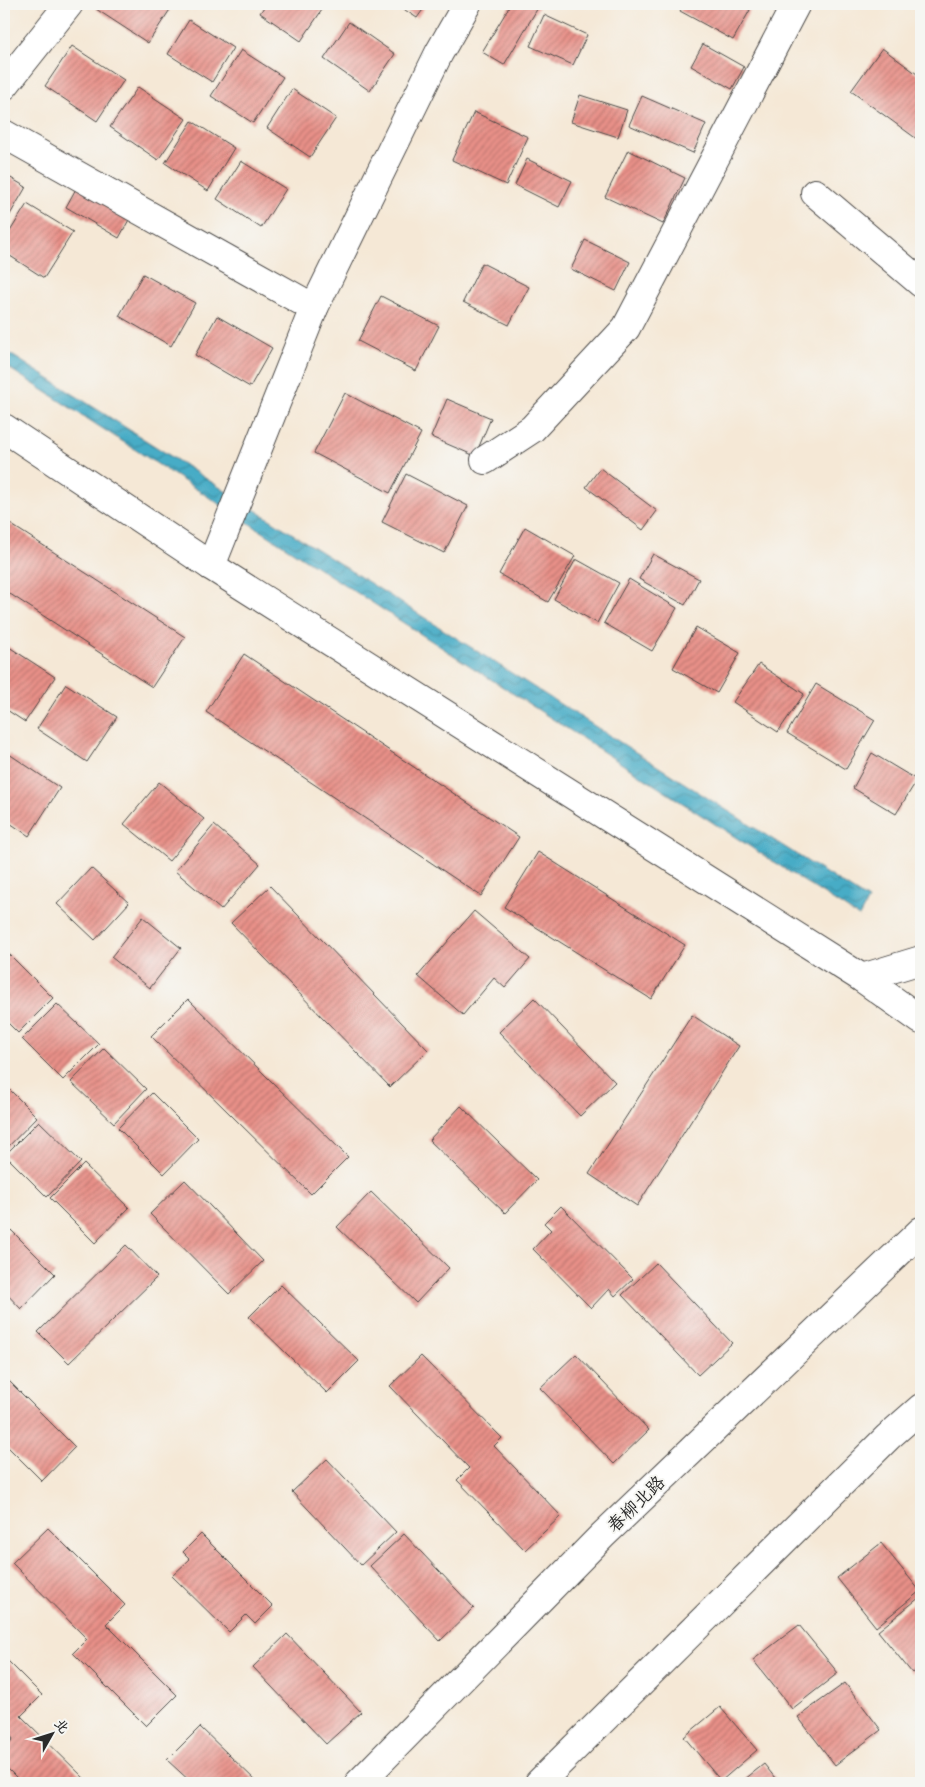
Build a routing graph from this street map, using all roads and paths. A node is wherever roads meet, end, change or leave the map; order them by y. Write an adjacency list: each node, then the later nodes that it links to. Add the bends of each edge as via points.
1 (69, 4): 4 (street)
2 (467, 4): 8 (street, via 439,53)
3 (796, 4): 10 (street, via 626,328 532,429)
4 (4, 86)
5 (4, 134): 8 (street)
6 (815, 193): 7 (street)
7 (921, 282)
8 (314, 308): 11 (street)
9 (4, 428): 11 (street)
10 (485, 460)
11 (215, 557): 13 (street)
12 (921, 960): 13 (street)
13 (862, 978): 14 (street)
14 (921, 1020)
15 (921, 1231): 17 (street, 春柳北路, via 602,1536)
16 (921, 1408): 18 (street)
17 (359, 1783)
18 (540, 1783)

